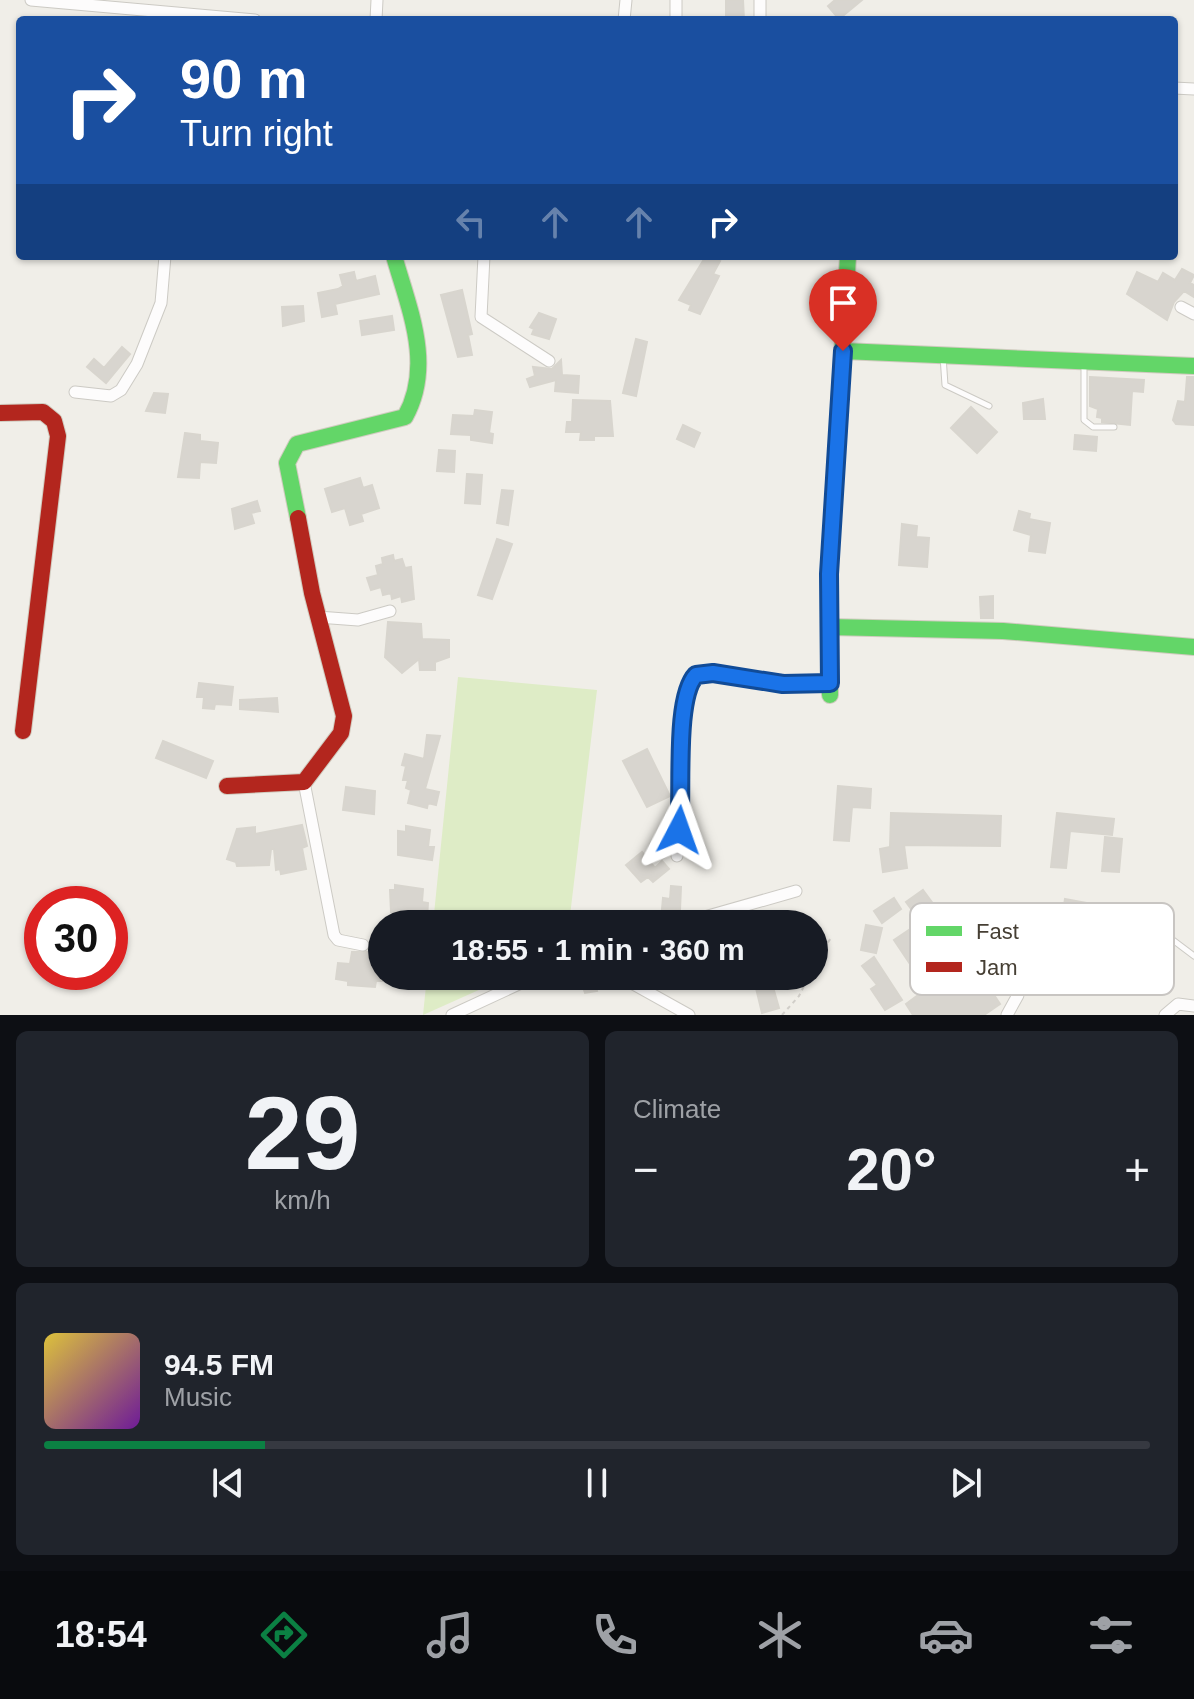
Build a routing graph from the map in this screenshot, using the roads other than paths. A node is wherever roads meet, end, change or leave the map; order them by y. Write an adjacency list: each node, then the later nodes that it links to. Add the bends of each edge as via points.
1 (31, 0): 2 (street)
2 (166, 16)
3 (165, 260): 14 (street, via 161,303 121,390 111,396)
4 (395, 260): 19 (street, via 420,358 411,409 405,417 297,444 287,463)
5 (484, 260): 11 (street, via 481,317)
6 (848, 260): 9 (street)
7 (1181, 307): 8 (street)
8 (1194, 314)
9 (843, 351): 10 (street); 20 (street)
10 (943, 355): 12 (street); 15 (lane, via 945,385)
11 (549, 361)
12 (1084, 361): 13 (street); 17 (lane, via 1084,420 1093,427)
13 (1194, 366)
14 (75, 392)
15 (989, 406)
16 (0, 413): 23 (street, via 43,412 54,421 58,436)
17 (1114, 427)
18 (390, 611): 19 (street, via 358,620)
19 (318, 617): 24 (street, via 344,723)
20 (829, 627): 21 (street, via 1003,631); 22 (street)
21 (1194, 647)
22 (830, 689): 26 (street, via 713,673 696,675 689,682 682,703)
23 (23, 731)
24 (304, 782): 25 (street); 30 (street, via 334,935)
25 (227, 786)
26 (677, 856)
27 (796, 891): 28 (street)
28 (729, 910)
29 (1174, 941): 31 (lane)
30 (363, 945)
31 (1194, 956)
32 (506, 990): 36 (street)
33 (644, 990): 37 (street)
34 (1018, 995): 38 (street)
35 (1193, 1004): 39 (street, via 1178,1004)
36 (452, 1015)
37 (689, 1015)
38 (1007, 1015)
39 (1165, 1015)

